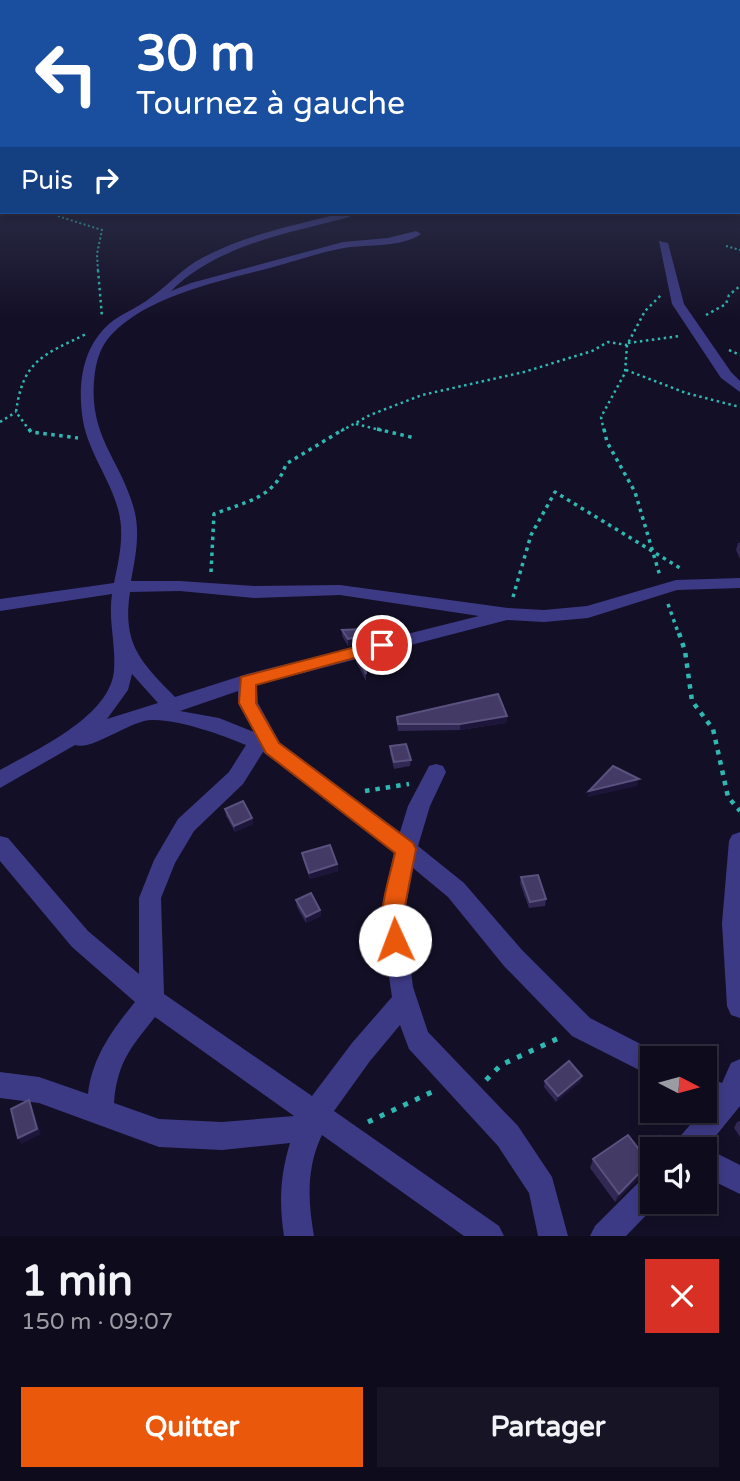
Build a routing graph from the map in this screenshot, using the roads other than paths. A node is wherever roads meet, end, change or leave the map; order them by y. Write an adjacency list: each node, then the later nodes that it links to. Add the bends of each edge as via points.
1 (346, 215): 4 (street, via 270,234 216,256 182,275)
2 (416, 234): 4 (street, via 343,246 195,285)
3 (663, 243): 5 (street, via 678,304 726,375)
4 (151, 303): 7 (street, via 105,333 93,355 86,388 98,453 123,502 129,526)
5 (740, 388)
6 (740, 583): 9 (street, via 666,589 588,612)
7 (124, 587): 8 (street); 9 (street, via 340,590); 10 (street, via 119,609)
8 (0, 605)
9 (508, 614): 11 (street)
10 (122, 644): 12 (street); 14 (street, via 123,681 113,701 91,722)
11 (247, 681): 12 (street); 13 (street, via 248,703)
12 (163, 710): 13 (street, via 219,725); 14 (street)
13 (266, 745): 19 (street); 20 (street, via 186,825 165,860 150,898)
14 (50, 748): 16 (street)
15 (436, 772): 19 (street)
16 (0, 780)
17 (740, 841): 22 (street, via 732,890)
18 (0, 845): 20 (street, via 80,939)
19 (406, 849): 21 (street, via 392,916); 23 (street, via 456,890 513,958 582,1027)
20 (152, 1000): 27 (street, via 121,1038 103,1074); 28 (street)
21 (405, 1001): 28 (street, via 358,1054); 34 (street, via 418,1040 508,1136 542,1187)
22 (740, 1006)
23 (640, 1056)
24 (740, 1072): 26 (street)
25 (0, 1085): 27 (street, via 38,1090)
26 (718, 1093)
27 (99, 1113): 28 (street, via 159,1133 222,1136)
28 (312, 1121): 32 (street, via 296,1164 294,1218); 33 (street, via 343,1133)
29 (717, 1168): 30 (street)
30 (740, 1180)
31 (640, 1201): 35 (street)
32 (299, 1236)
33 (489, 1236)
34 (553, 1236)
35 (605, 1236)

